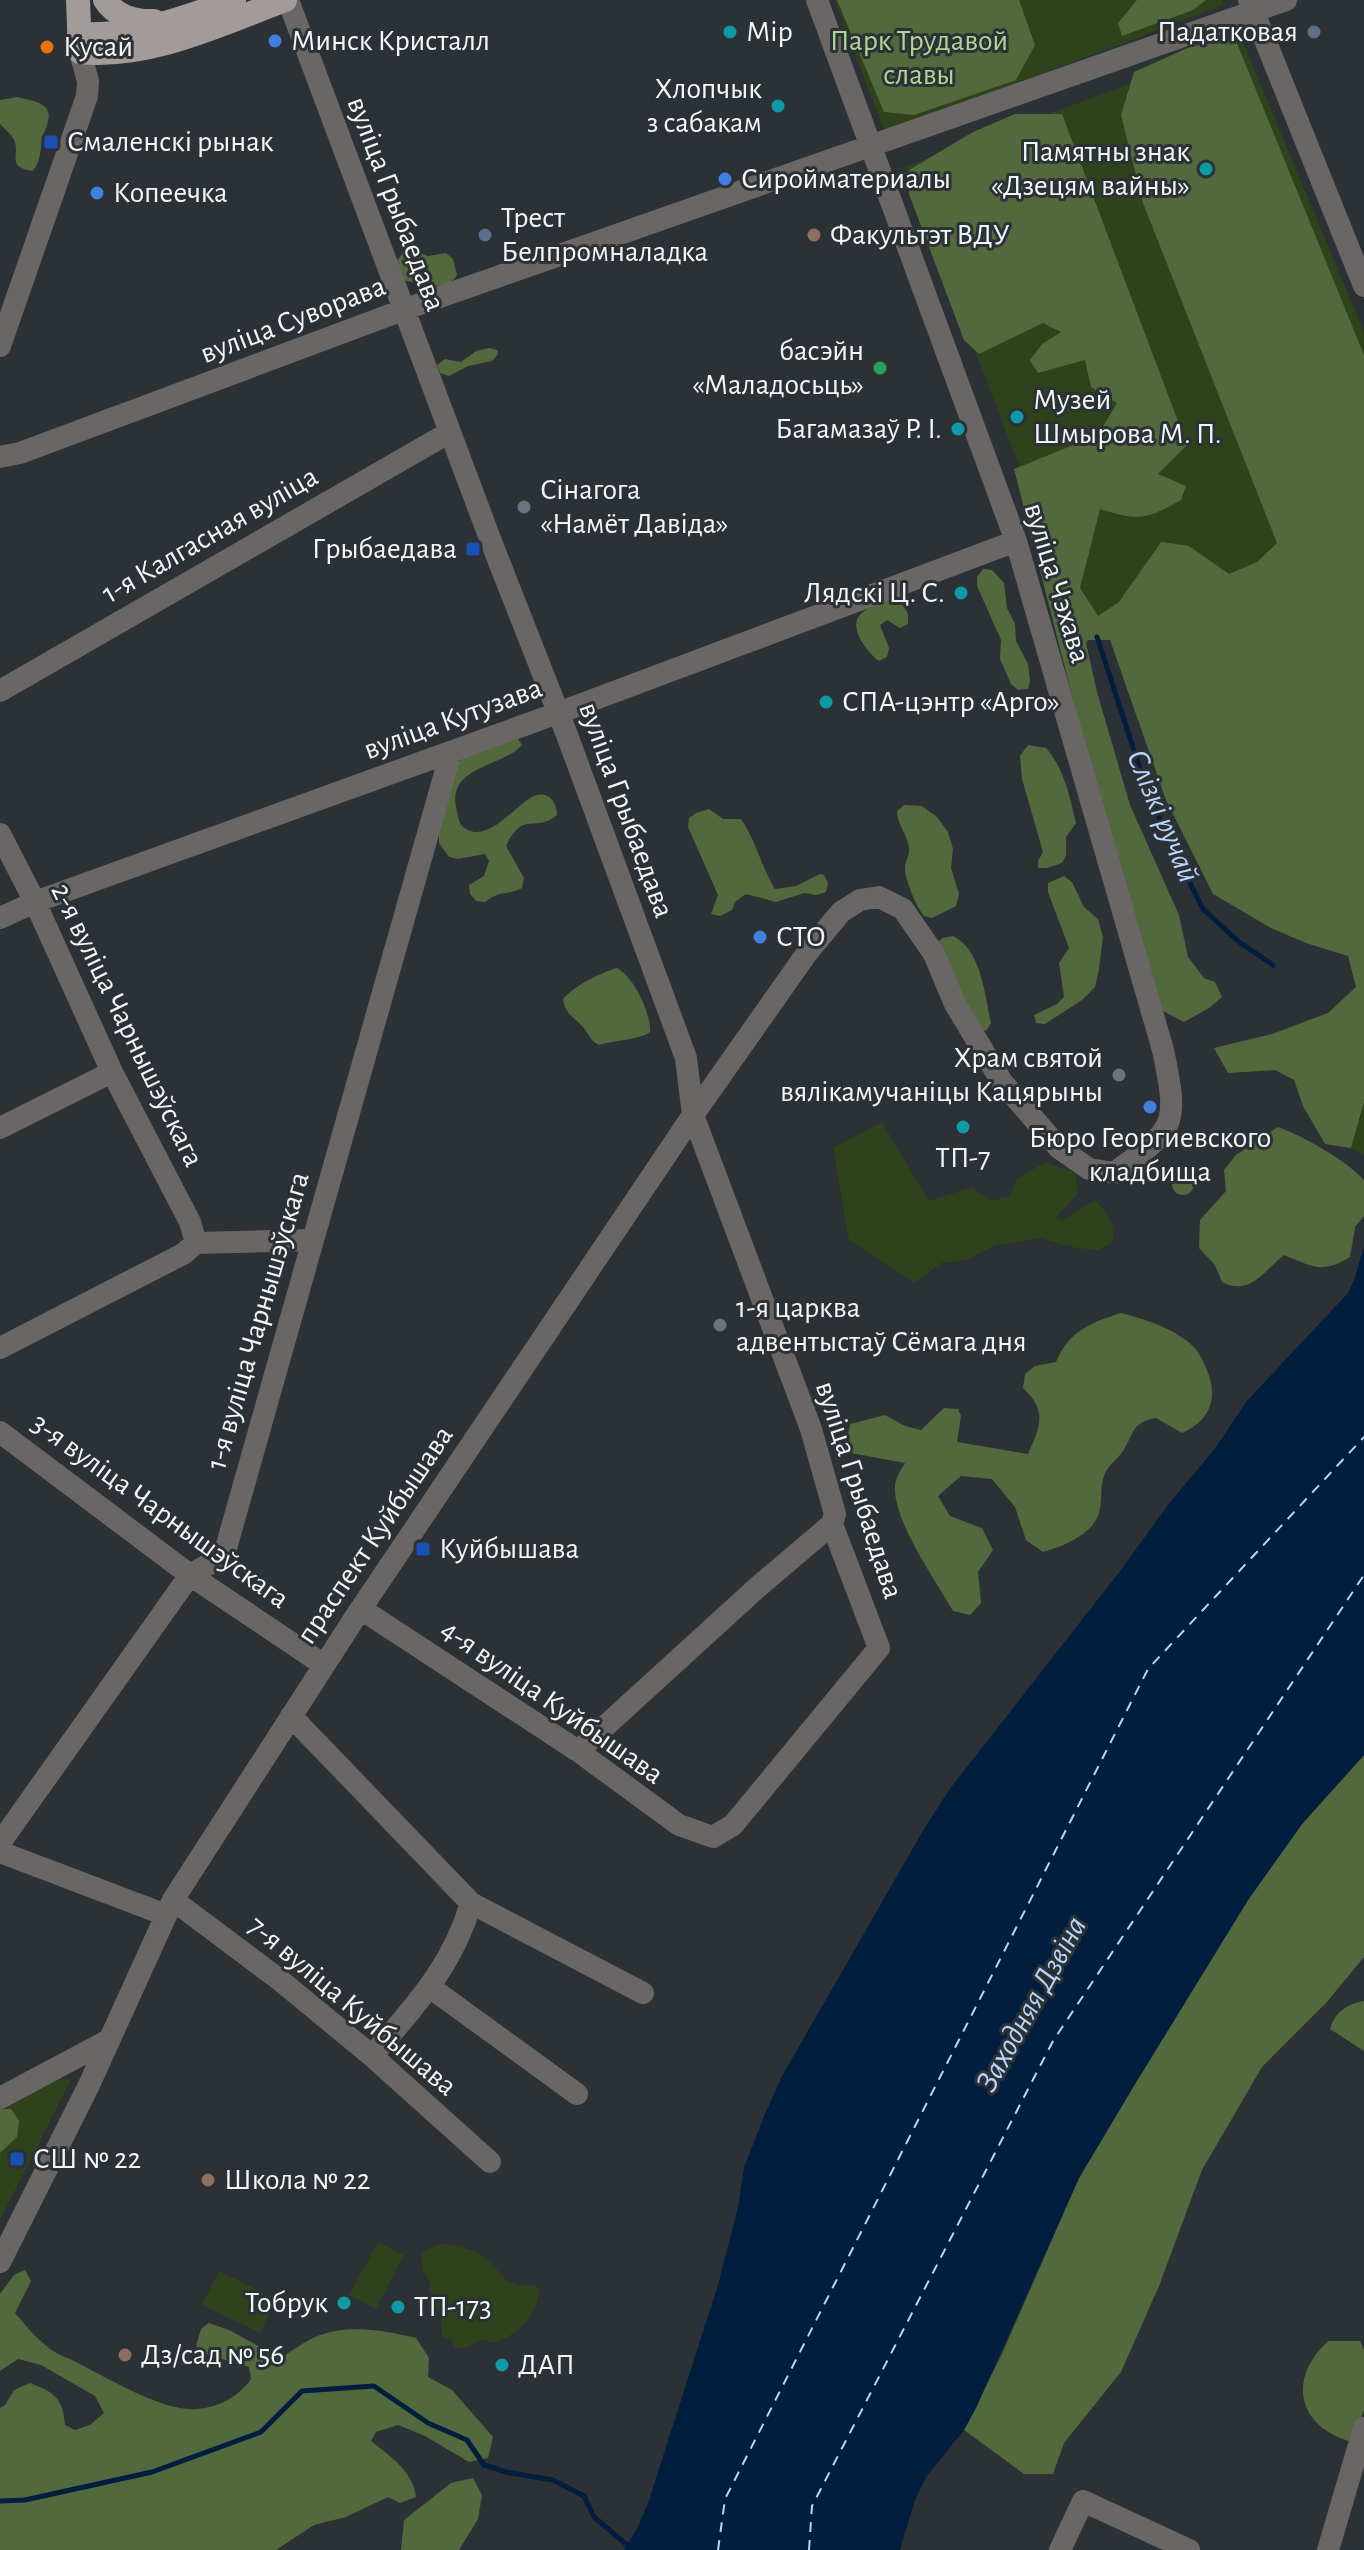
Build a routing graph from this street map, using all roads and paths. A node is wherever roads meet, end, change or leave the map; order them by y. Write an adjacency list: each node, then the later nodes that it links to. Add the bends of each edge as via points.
1 (78, 0): 10 (main road)
2 (96, 0): 10 (main road)
3 (105, 0): 9 (main road, via 128,18)
4 (234, 0): 9 (main road)
5 (287, 0): 10 (main road, via 129,53); 13 (street, вуліца Грыбаедава)
6 (817, 0): 11 (street, вуліца Чэхава)
7 (1286, 0): 8 (street, вуліца Суворава)
8 (1252, 5): 11 (street, вуліца Суворава); 12 (street)
9 (181, 19): 10 (main road)
10 (90, 44): 14 (street, via 87,96)
11 (871, 146): 13 (street, вуліца Суворава); 17 (street, вуліца Чэхава)
12 (1364, 286)
13 (403, 310): 15 (street, вуліца Грыбаедава); 16 (street, вуліца Суворава)
14 (0, 346)
15 (450, 432): 18 (street, 1-я Калгасная вуліца); 19 (street, вуліца Грыбаедава)
16 (0, 457)
17 (1016, 541): 19 (street, вуліца Кутузава); 22 (street, вуліца Чэхава, via 1163,1050 1172,1094 1169,1126 1155,1144 1114,1173 1089,1169 1059,1148 1002,1082 955,1004 934,954 903,909)
18 (0, 691)
19 (558, 713): 20 (street, вуліца Кутузава); 26 (street, вуліца Грыбаедава, via 686,1058)
20 (451, 752): 23 (street, вуліца Кутузава); 28 (street, 1-я вуліца Чарнышэўскага)
21 (0, 834): 23 (street, 2-я вуліца Чарнышэўскага)
22 (879, 897): 26 (street, праспект Куйбышава, via 860,900 841,912)
23 (35, 902): 24 (street, вуліца Кутузава); 25 (street, 2-я вуліца Чарнышэўскага)
24 (0, 918)
25 (112, 1072): 27 (street); 29 (street, 2-я вуліца Чарнышэўскага)
26 (693, 1115): 32 (street, вуліца Грыбаедава, via 811,1429 835,1514); 34 (street, праспект Куйбышава)
27 (0, 1128)
28 (312, 1240): 29 (street); 33 (street, 1-я вуліца Чарнышэўскага, via 226,1548)
29 (196, 1243): 30 (street)
30 (0, 1348)
31 (0, 1432): 33 (street, 3-я вуліца Чарнышэўскага)
32 (832, 1524): 37 (street); 38 (street, вуліца Грыбаедава, via 879,1648 733,1825)
33 (190, 1575): 35 (street, 3-я вуліца Чарнышэўскага); 39 (street, 1-я вуліца Чарнышэўскага)
34 (361, 1609): 35 (street, праспект Куйбышава); 37 (street, 4-я вуліца Куйбышава)
35 (324, 1665): 36 (street, праспект Куйбышава)
36 (291, 1716): 41 (street); 42 (street, праспект Куйбышава)
37 (578, 1751): 38 (street, 4-я вуліца Куйбышава, via 679,1825)
38 (713, 1837)
39 (0, 1843)
40 (0, 1852): 42 (street, 7-я вуліца Куйбышава)
41 (471, 1903): 43 (street, via 464,1928); 44 (street)
42 (169, 1907): 45 (street, праспект Куйбышава); 46 (street, 7-я вуліца Куйбышава, via 281,1981)
43 (431, 1988): 46 (street); 47 (street)
44 (643, 1993)
45 (109, 2040): 48 (street); 50 (street, праспект Куйбышава)
46 (372, 2056): 49 (street, 7-я вуліца Куйбышава)
47 (577, 2094)
48 (0, 2098)
49 (490, 2162)
50 (0, 2262)
51 (1364, 2428): 54 (street)
52 (1060, 2550): 53 (street, via 1083,2501)
53 (1189, 2550)
54 (1328, 2550)

